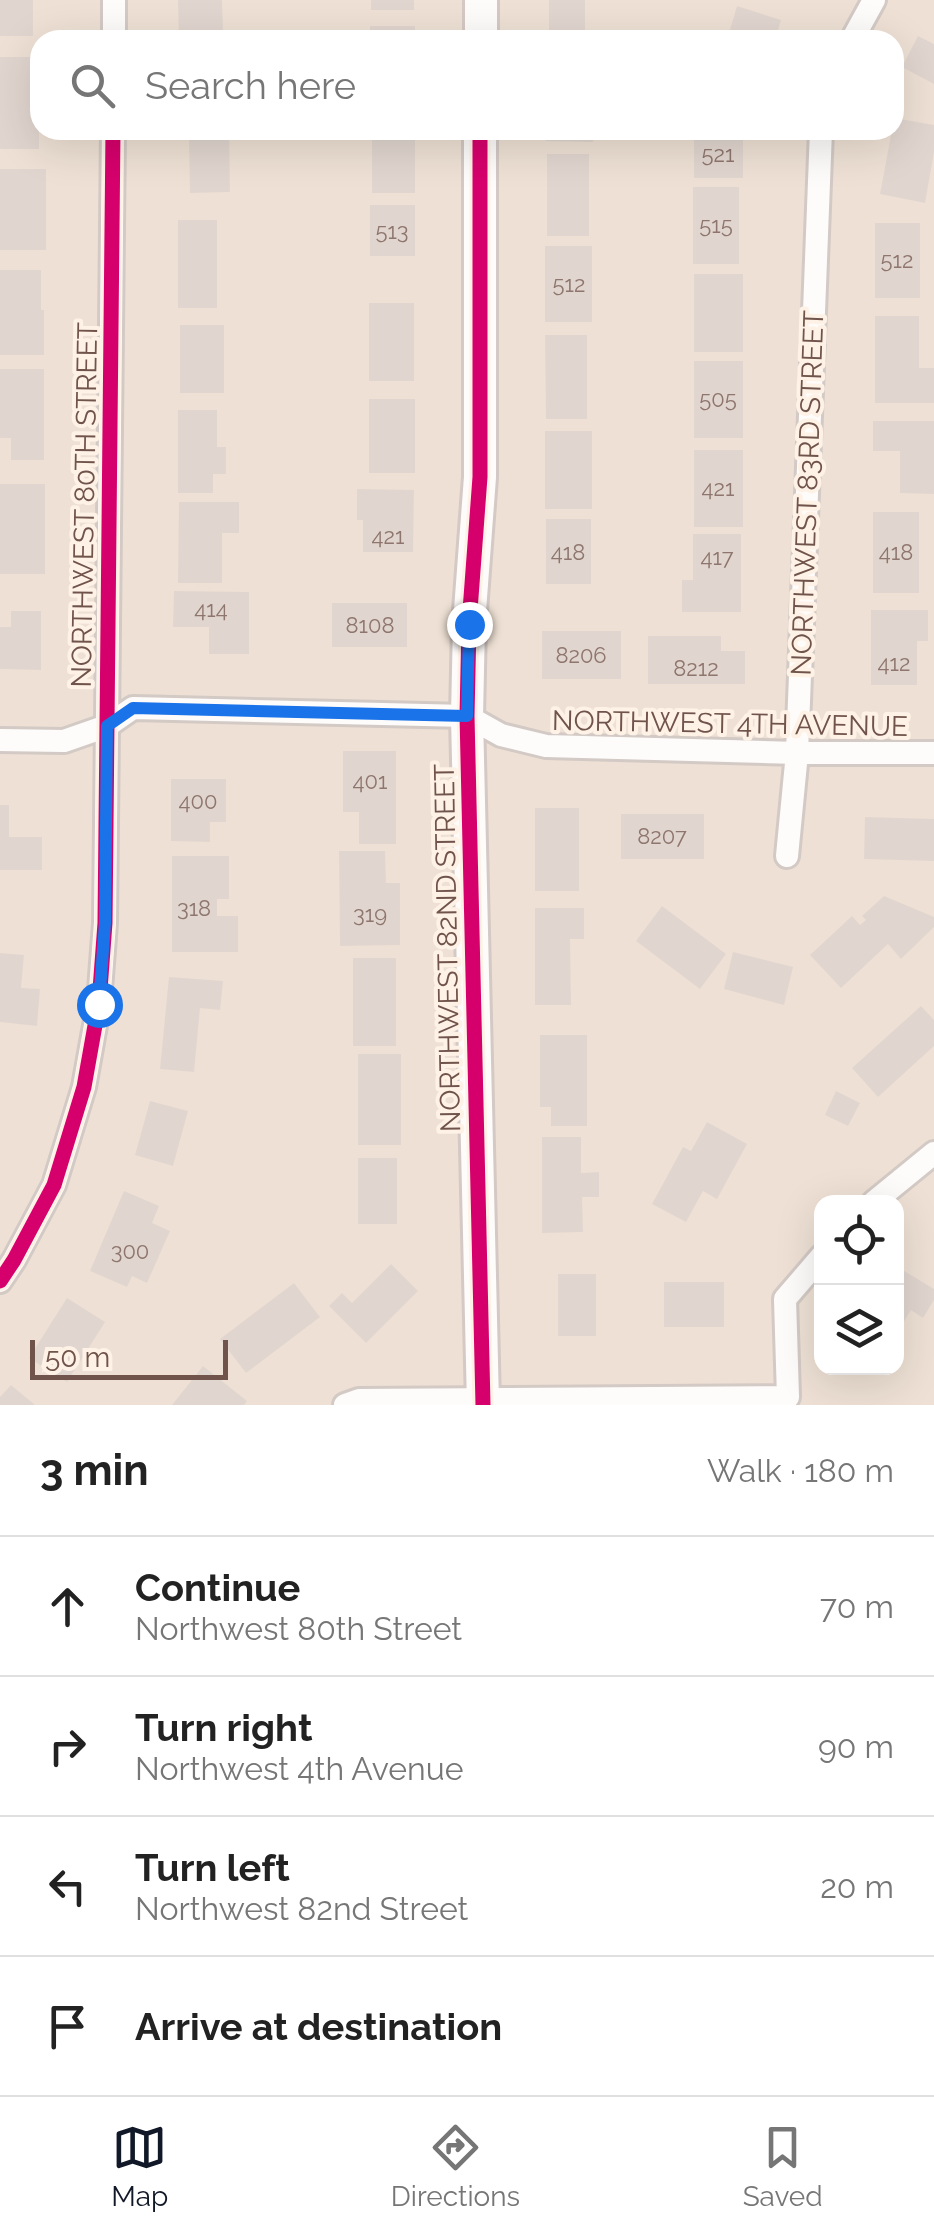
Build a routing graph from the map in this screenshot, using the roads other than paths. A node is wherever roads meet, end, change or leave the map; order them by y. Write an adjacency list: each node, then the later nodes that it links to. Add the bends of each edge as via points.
1 (114, 0): 4 (street)
2 (481, 0): 5 (street)
3 (874, 0): 6 (street)
4 (114, 30)
5 (480, 30)
6 (858, 30)
7 (113, 140): 11 (street, NORTHWEST 80TH STREET)
8 (480, 140): 10 (street, NORTHWEST 82ND STREET, via 480,478)
9 (821, 140): 13 (street, NORTHWEST 83RD STREET)
10 (467, 716): 11 (street, NORTHWEST 4TH AVENUE, via 133,708); 13 (street, NORTHWEST 4TH AVENUE, via 501,735 546,746); 21 (street, NORTHWEST 82ND STREET)
11 (107, 726): 12 (street, NORTHWEST 4TH AVENUE, via 64,741); 19 (street, NORTHWEST 80TH STREET, via 105,923 84,1087 54,1185)
12 (0, 740)
13 (797, 753): 14 (street, NORTHWEST 4TH AVENUE); 15 (street, NORTHWEST 83RD STREET)
14 (934, 753)
15 (787, 856)
16 (934, 1153): 17 (street)
17 (883, 1195)
18 (814, 1265): 20 (street, via 785,1299)
19 (0, 1281)
20 (792, 1401): 21 (street)
21 (483, 1402): 22 (street)
22 (345, 1405)

